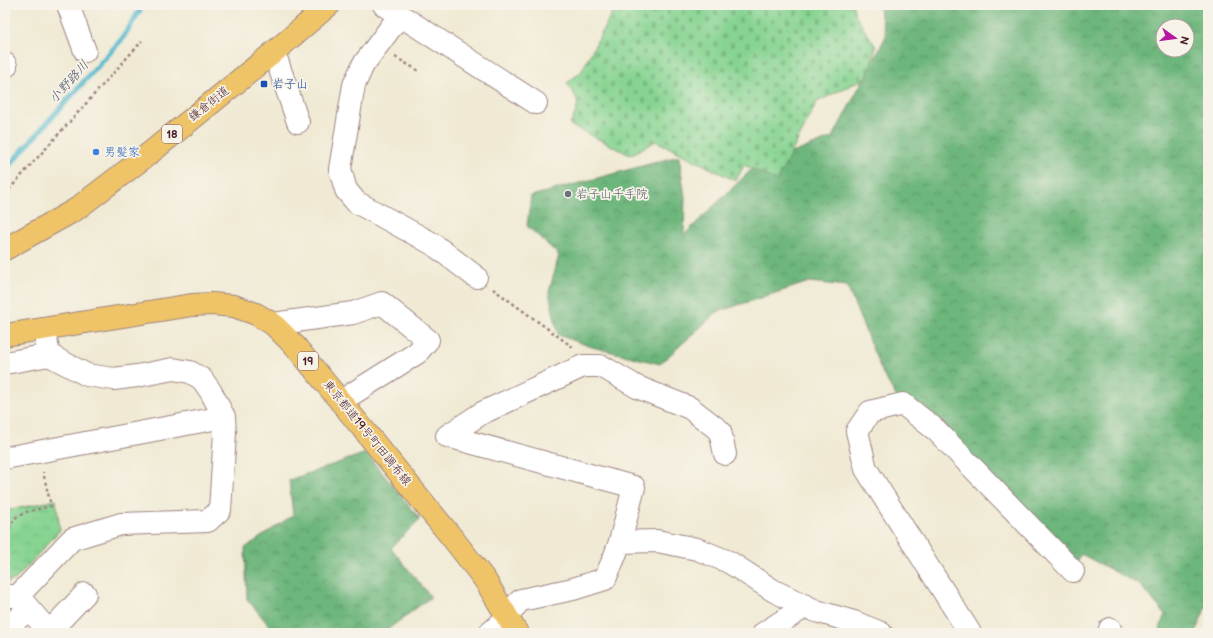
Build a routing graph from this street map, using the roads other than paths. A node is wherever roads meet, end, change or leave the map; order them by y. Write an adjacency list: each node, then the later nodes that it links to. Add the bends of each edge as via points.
1 (68, 5): 4 (street)
2 (329, 5): 5 (main road, 鎌倉街道 / 18)
3 (392, 10): 6 (street); 9 (street, via 377,46 363,65 354,85 340,169 346,190 356,202 433,244)
4 (85, 51)
5 (274, 52): 7 (street); 8 (main road, 鎌倉街道 / 18, via 150,153 74,210)
6 (536, 103)
7 (298, 122)
8 (5, 249)
9 (476, 277)
10 (273, 324): 11 (main road, 東京都道19号町田調布線 / 19, via 234,306 212,304); 15 (main road, 東京都道19号町田調布線 / 19); 15 (street, via 353,313 382,303 428,340 417,353)
11 (44, 329): 12 (main road, 東京都道19号町田調布線 / 19); 13 (street)
12 (5, 335)
13 (49, 355): 14 (street); 16 (street, via 87,375 114,379 173,369 190,372 202,379)
14 (5, 363)
15 (341, 401): 25 (main road, 東京都道19号町田調布線 / 19, via 485,580)
16 (224, 417): 18 (street); 22 (street, via 220,510 208,521 122,524 72,539)
17 (725, 454): 19 (street, via 720,431 690,408 637,387 599,366 583,366 482,413 447,436 634,487)
18 (5, 458)
19 (620, 542): 23 (street, via 657,541 697,549 729,562 774,591); 25 (street, via 605,579 521,600 516,605)
20 (1073, 571): 31 (street, via 936,430 903,404 870,412 857,431 866,470)
21 (85, 594): 27 (street)
22 (17, 600): 26 (street); 27 (street)
23 (806, 606): 24 (street, via 816,611); 29 (street)
24 (829, 624): 30 (street, via 854,622)
25 (512, 625): 28 (street)
26 (5, 628)
27 (50, 632)
28 (490, 633)
29 (764, 633)
30 (881, 633)
31 (970, 633)

